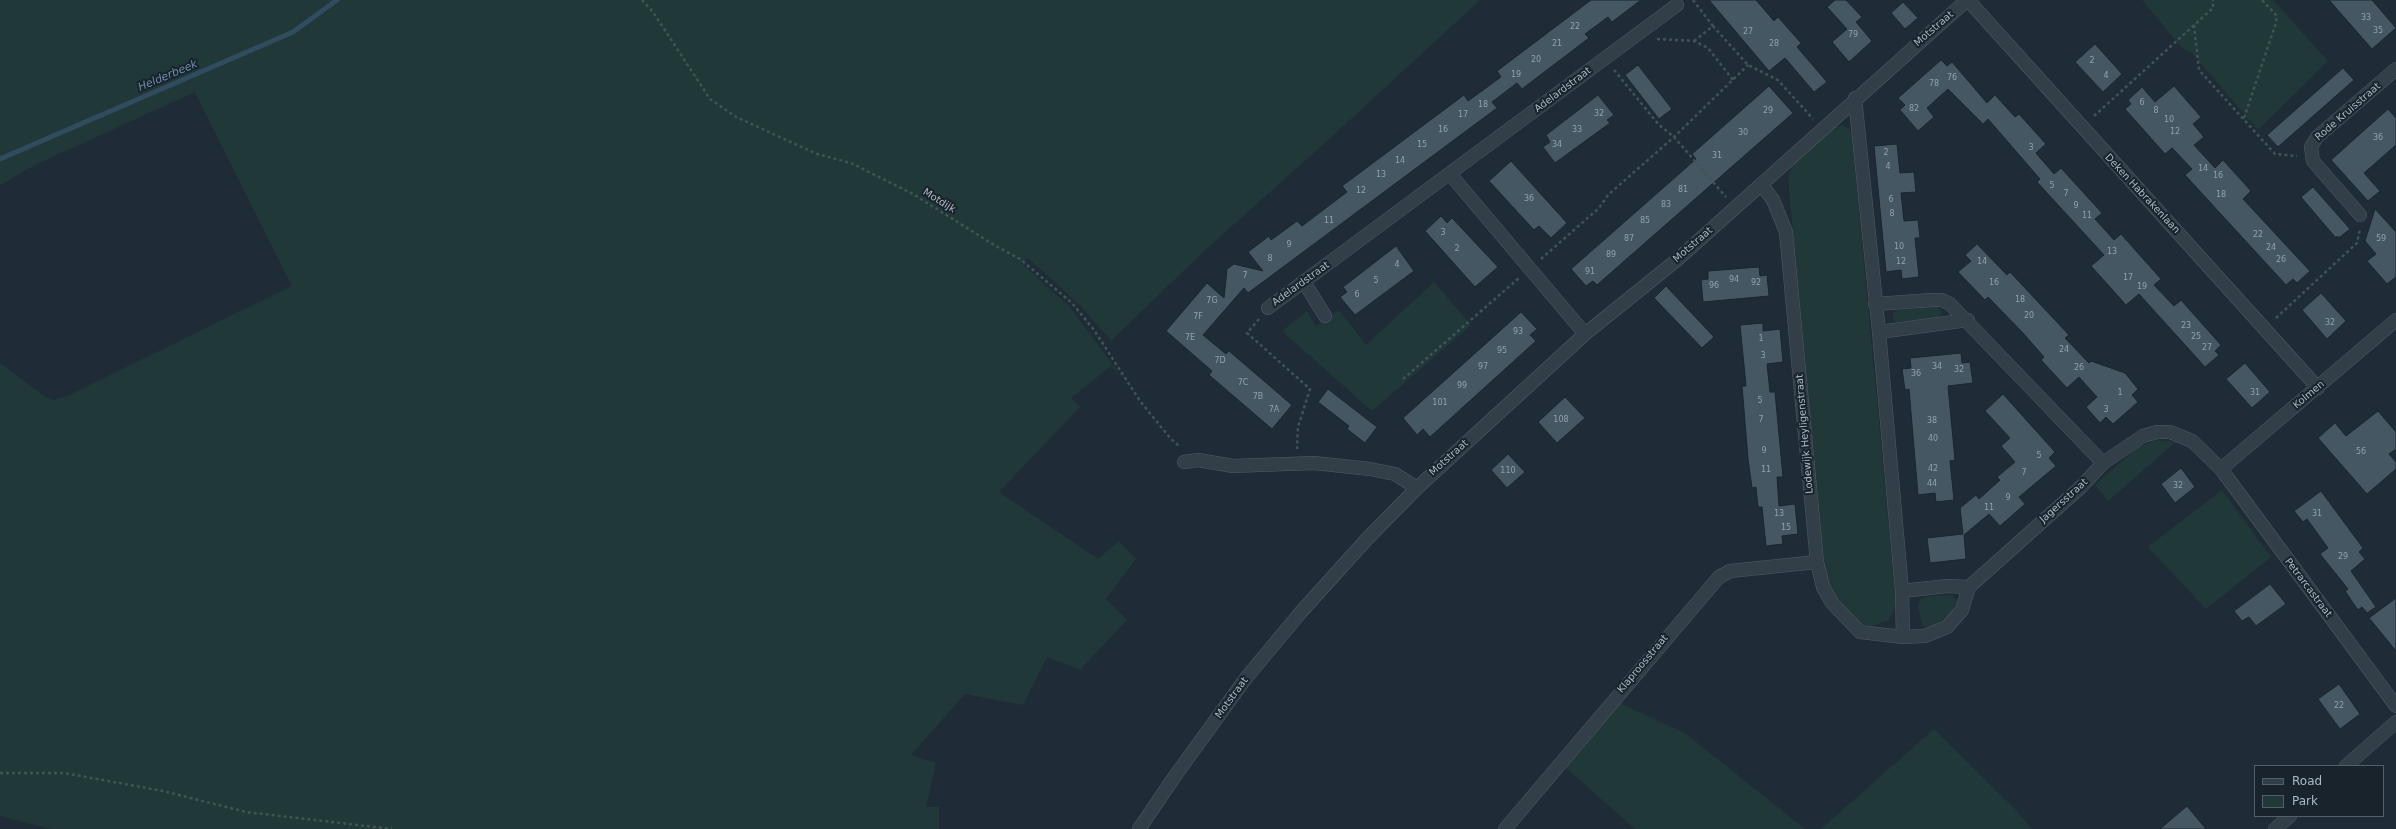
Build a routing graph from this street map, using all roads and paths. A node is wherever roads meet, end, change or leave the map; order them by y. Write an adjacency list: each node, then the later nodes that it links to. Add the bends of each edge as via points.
1 (642, 0): 37 (path, Motdijk, via 653,12 710,99 736,117 817,154 851,163 913,194 1025,263 1072,303 1106,348 1140,401 1170,438)
2 (1693, 0): 7 (path)
3 (1967, 0): 15 (street, Motstraat); 17 (street, Deken Habrakenlaan)
4 (2213, 0): 8 (path, via 2213,8)
5 (2262, 0): 16 (path, via 2277,16)
6 (1677, 5): 9 (street, Adelardstraat)
7 (1713, 26): 10 (path); 12 (path)
8 (2194, 26): 16 (path, via 2199,70); 17 (path)
9 (1630, 40): 10 (path, via 1646,43 1656,39); 11 (street, Adelardstraat)
10 (1694, 41): 14 (path, via 1708,48)
11 (1605, 59): 19 (path, via 1659,125); 21 (street, Adelardstraat)
12 (1748, 65): 14 (path); 18 (path, via 1778,80)
13 (2396, 69): 20 (street, Rode Kruisstraat, via 2317,137 2311,147)
14 (1733, 80): 19 (path)
15 (1855, 98): 18 (street, Motstraat); 27 (street)
16 (2244, 118): 20 (path, via 2275,154 2297,156)
17 (2081, 128): 32 (street, Deken Habrakenlaan)
18 (1821, 129): 22 (street, Motstraat)
19 (1674, 138): 23 (path); 25 (path)
20 (2311, 153): 24 (street, Rode Kruisstraat, via 2313,161)
21 (1450, 174): 25 (street); 26 (street, Adelardstraat)
22 (1761, 184): 23 (street, Motstraat); 43 (street, Lodewijk Heyligenstraat, via 1773,200 1786,232)
23 (1735, 207): 34 (street, Motstraat, via 1678,259)
24 (2360, 215): 32 (path, via 2361,226 2357,243)
25 (1530, 268): 34 (street); 35 (path)
26 (1304, 282): 28 (street, Adelardstraat); 29 (street)
27 (1875, 304): 30 (street, via 1942,300); 33 (street)
28 (1268, 308): 40 (path, via 1247,333 1310,389 1298,427)
29 (1325, 316)
30 (1968, 320): 33 (street); 39 (street)
31 (2396, 320): 36 (street, Kolmen)
32 (2265, 328): 36 (street, Deken Habrakenlaan)
33 (1879, 332): 45 (street)
34 (1585, 334): 42 (street, Motstraat)
35 (1403, 379)
36 (2318, 388): 41 (street, Kolmen)
37 (1198, 460): 38 (street); 40 (street, via 1233,466)
38 (1184, 462)
39 (2104, 463): 41 (street, Jagersstraat, via 2143,436 2170,432 2192,441); 44 (street, Jagersstraat)
40 (1298, 464): 42 (street, via 1370,469 1395,474)
41 (2221, 469): 47 (street, Petrarcastraat)
42 (1417, 488): 53 (street, Motstraat, via 1300,612 1256,666)
43 (1817, 562): 46 (street, Lodewijk Heyligenstraat, via 1821,582 1832,603 1860,632); 54 (street, Klaproosstraat, via 1730,571 1718,577)
44 (1969, 587): 45 (street, via 1948,586); 46 (street, Lodewijk Heyligenstraat, via 1962,610 1947,628 1925,636)
45 (1902, 591): 46 (street)
46 (1904, 637)
47 (2396, 706)
48 (2396, 722): 49 (street)
49 (2347, 765)
50 (0, 773): 52 (path, via 64,774 162,791 246,812)
51 (2289, 817): 55 (street)
52 (392, 829)
53 (1139, 829)
54 (1505, 829)
55 (2276, 829)

